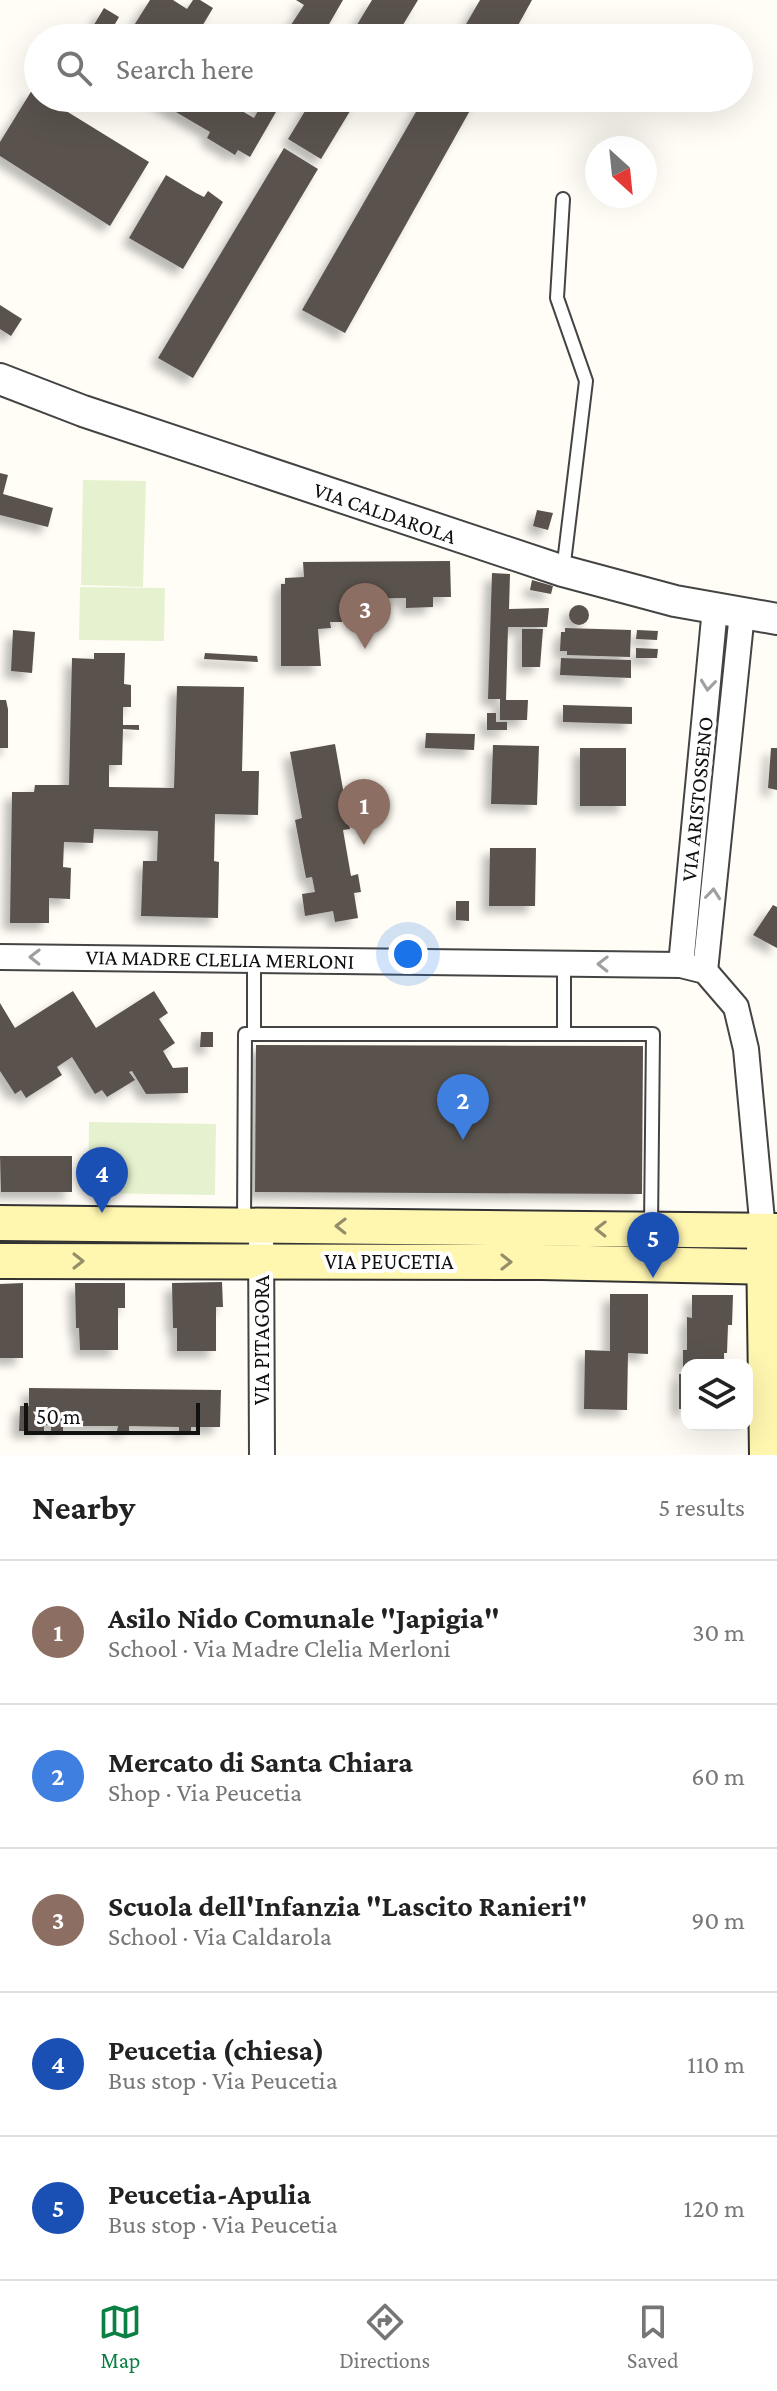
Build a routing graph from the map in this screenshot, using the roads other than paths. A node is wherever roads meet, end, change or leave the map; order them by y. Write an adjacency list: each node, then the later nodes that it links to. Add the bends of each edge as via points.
1 (563, 199): 3 (lane, via 557,298 586,381)
2 (0, 379): 3 (street, VIA CALDAROLA)
3 (563, 571): 4 (street, VIA CALDAROLA)
4 (729, 610): 5 (street, VIA CALDAROLA); 9 (street, VIA ARISTOSSENO, one-way to 9); 10 (street, VIA ARISTOSSENO, one-way to 4)
5 (777, 619)
6 (0, 957): 7 (street, VIA MADRE CLELIA MERLONI, one-way to 6)
7 (254, 960): 8 (street, VIA MADRE CLELIA MERLONI); 11 (lane)
8 (564, 964): 9 (street, VIA MADRE CLELIA MERLONI, one-way to 8); 12 (lane)
9 (681, 965): 10 (street)
10 (705, 971): 16 (street, via 736,1007)
11 (254, 1034): 12 (lane); 14 (lane, via 245,1034)
12 (564, 1034): 15 (lane, via 653,1034)
13 (0, 1223): 14 (main road)
14 (252, 1226): 15 (main road, one-way to 14); 18 (street, VIA PITAGORA)
15 (651, 1229): 16 (main road)
16 (772, 1246): 18 (main road, VIA PEUCETIA, one-way to 16); 20 (main road)
17 (0, 1261): 18 (main road, VIA PEUCETIA, one-way to 18)
18 (261, 1261): 19 (street, VIA PITAGORA)
19 (262, 1455)
20 (767, 1455)

